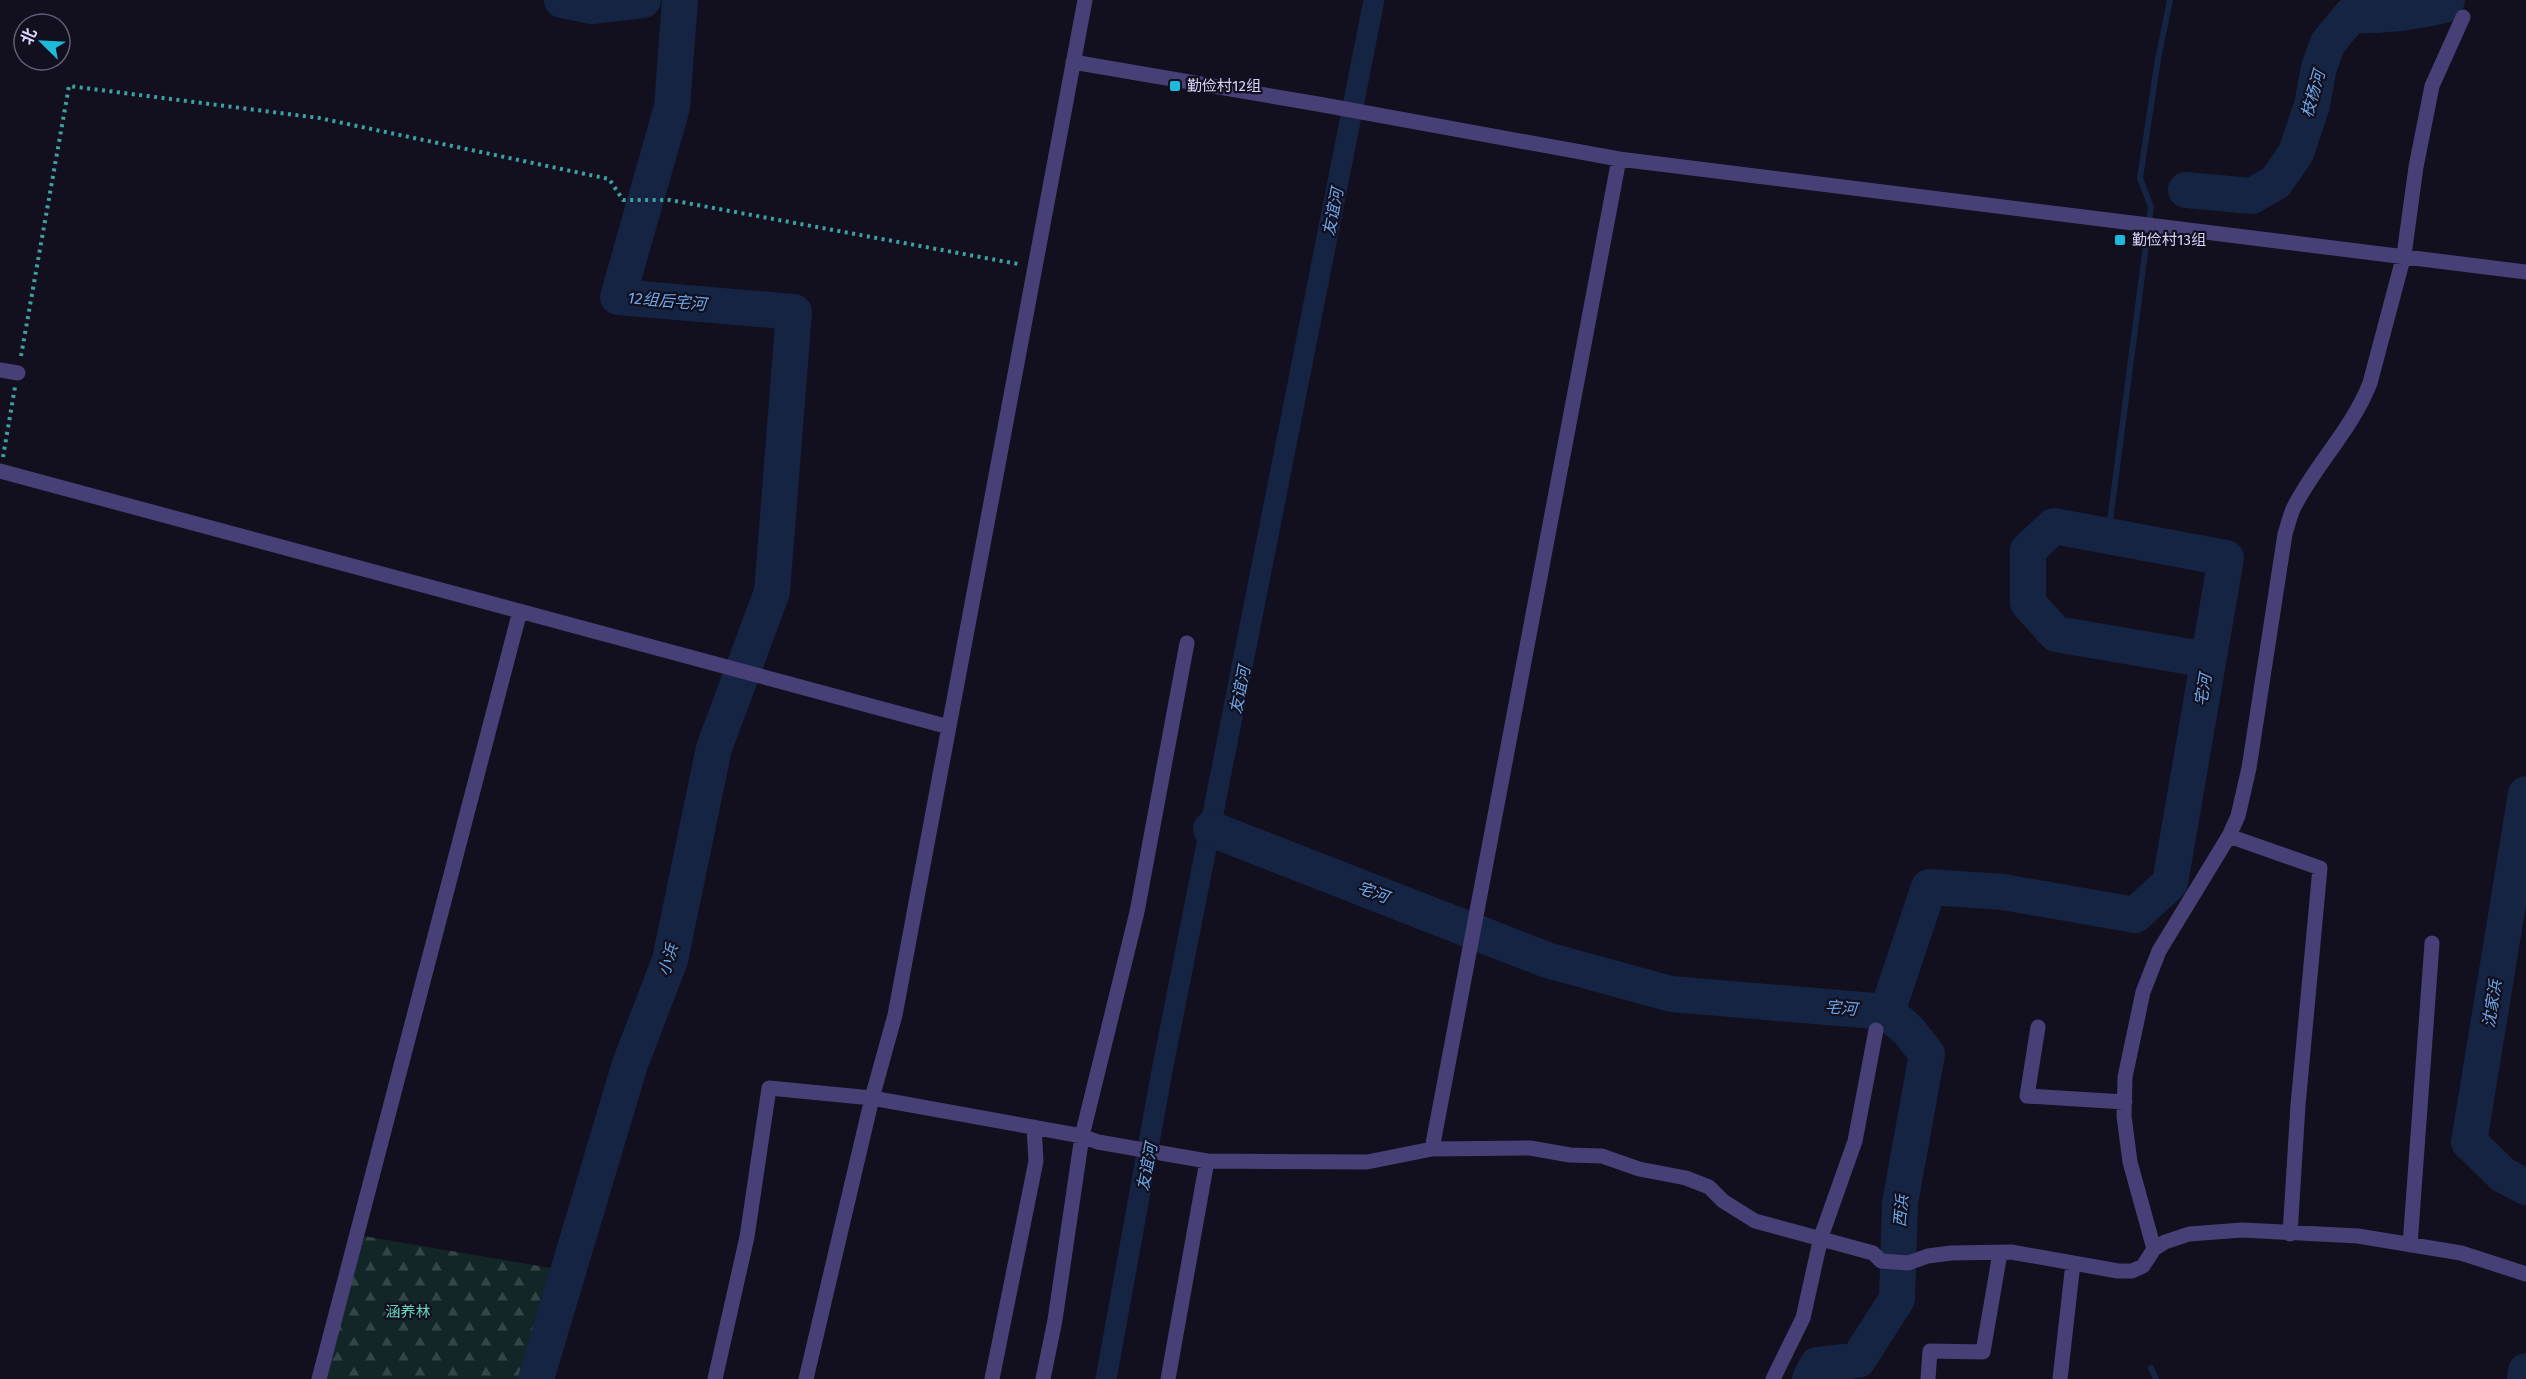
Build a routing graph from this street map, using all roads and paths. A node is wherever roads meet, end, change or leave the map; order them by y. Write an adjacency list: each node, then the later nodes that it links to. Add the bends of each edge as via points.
1 (1085, 0): 3 (street)
2 (2463, 17): 5 (street, via 2432,86)
3 (1074, 62): 4 (street); 6 (street)
4 (1619, 159): 5 (street); 22 (street)
5 (2404, 255): 7 (street); 14 (street, via 2365,397 2294,507 2285,534 2249,768)
6 (1036, 267): 9 (path, via 670,200 623,200 609,179 319,118 69,86); 13 (street)
7 (2526, 272)
8 (0, 370): 9 (street)
9 (18, 373): 10 (path)
10 (0, 471): 11 (street)
11 (520, 611): 13 (street); 31 (street)
12 (1187, 644): 21 (street, via 1137,912)
13 (949, 727): 18 (street, via 895,1015)
14 (2229, 836): 19 (street, via 2159,951 2143,992 2125,1077); 24 (street, via 2320,868)
15 (2432, 943): 26 (street)
16 (2038, 1027): 19 (street, via 2027,1096)
17 (1876, 1030): 25 (street, via 1856,1141)
18 (872, 1098): 20 (street); 32 (street, via 769,1088 747,1237); 33 (street)
19 (2125, 1102): 27 (street, via 2130,1162)
20 (1034, 1127): 21 (street); 34 (street, via 1036,1161)
21 (1082, 1136): 23 (street); 35 (street)
22 (1432, 1149): 23 (street, via 1368,1162); 25 (street, via 1530,1148 1602,1156 1709,1186 1723,1201 1755,1221)
23 (1207, 1161): 36 (street)
24 (2290, 1234): 26 (street, via 2358,1236); 27 (street, via 2242,1230 2189,1234)
25 (1821, 1237): 28 (street, via 1873,1253 1881,1261 1901,1263 1951,1253); 37 (street, via 1803,1318)
26 (2410, 1245): 30 (street, via 2461,1253)
27 (2154, 1249): 29 (street, via 2143,1266 2132,1270)
28 (2000, 1253): 29 (street); 38 (street, via 1983,1352 1930,1352)
29 (2073, 1263): 39 (street)
30 (2525, 1274)
31 (319, 1379)
32 (715, 1379)
33 (806, 1379)
34 (992, 1379)
35 (1043, 1379)
36 (1168, 1379)
37 (1773, 1379)
38 (1928, 1379)
39 (2060, 1379)

